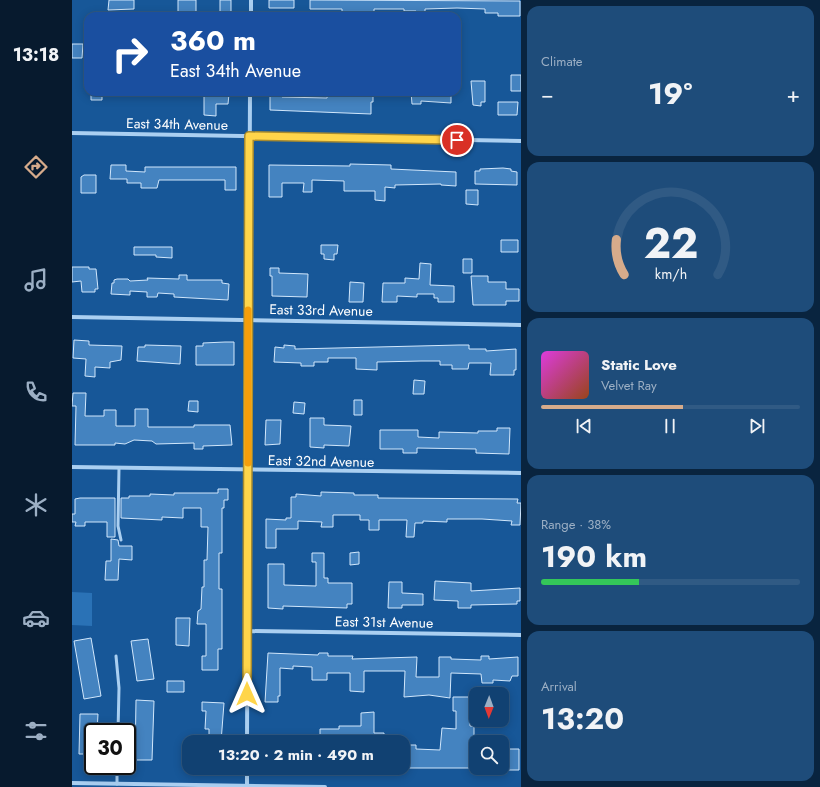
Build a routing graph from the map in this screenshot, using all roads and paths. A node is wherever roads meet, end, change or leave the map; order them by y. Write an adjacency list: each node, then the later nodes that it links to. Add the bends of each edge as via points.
1 (251, 0): 2 (street)
2 (250, 12)
3 (250, 96): 5 (street)
4 (72, 133): 5 (street, East 34th Avenue)
5 (249, 136): 6 (street, East 34th Avenue); 8 (street)
6 (521, 141)
7 (72, 317): 8 (street, East 33rd Avenue)
8 (248, 320): 9 (street, East 33rd Avenue); 12 (street)
9 (521, 325)
10 (72, 467): 11 (street, East 32nd Avenue)
11 (119, 468): 12 (street, East 32nd Avenue); 14 (lane, via 118,526)
12 (248, 471): 13 (street, East 32nd Avenue); 15 (street)
13 (521, 473)
14 (121, 540)
15 (247, 631): 16 (street, East 31st Avenue); 19 (street)
16 (521, 634)
17 (116, 656): 18 (lane)
18 (118, 723)
19 (247, 735)
20 (117, 775): 23 (lane)
21 (247, 775): 24 (street)
22 (72, 783): 23 (street)
23 (117, 784): 24 (street)
24 (247, 786): 25 (street)
25 (325, 787)

